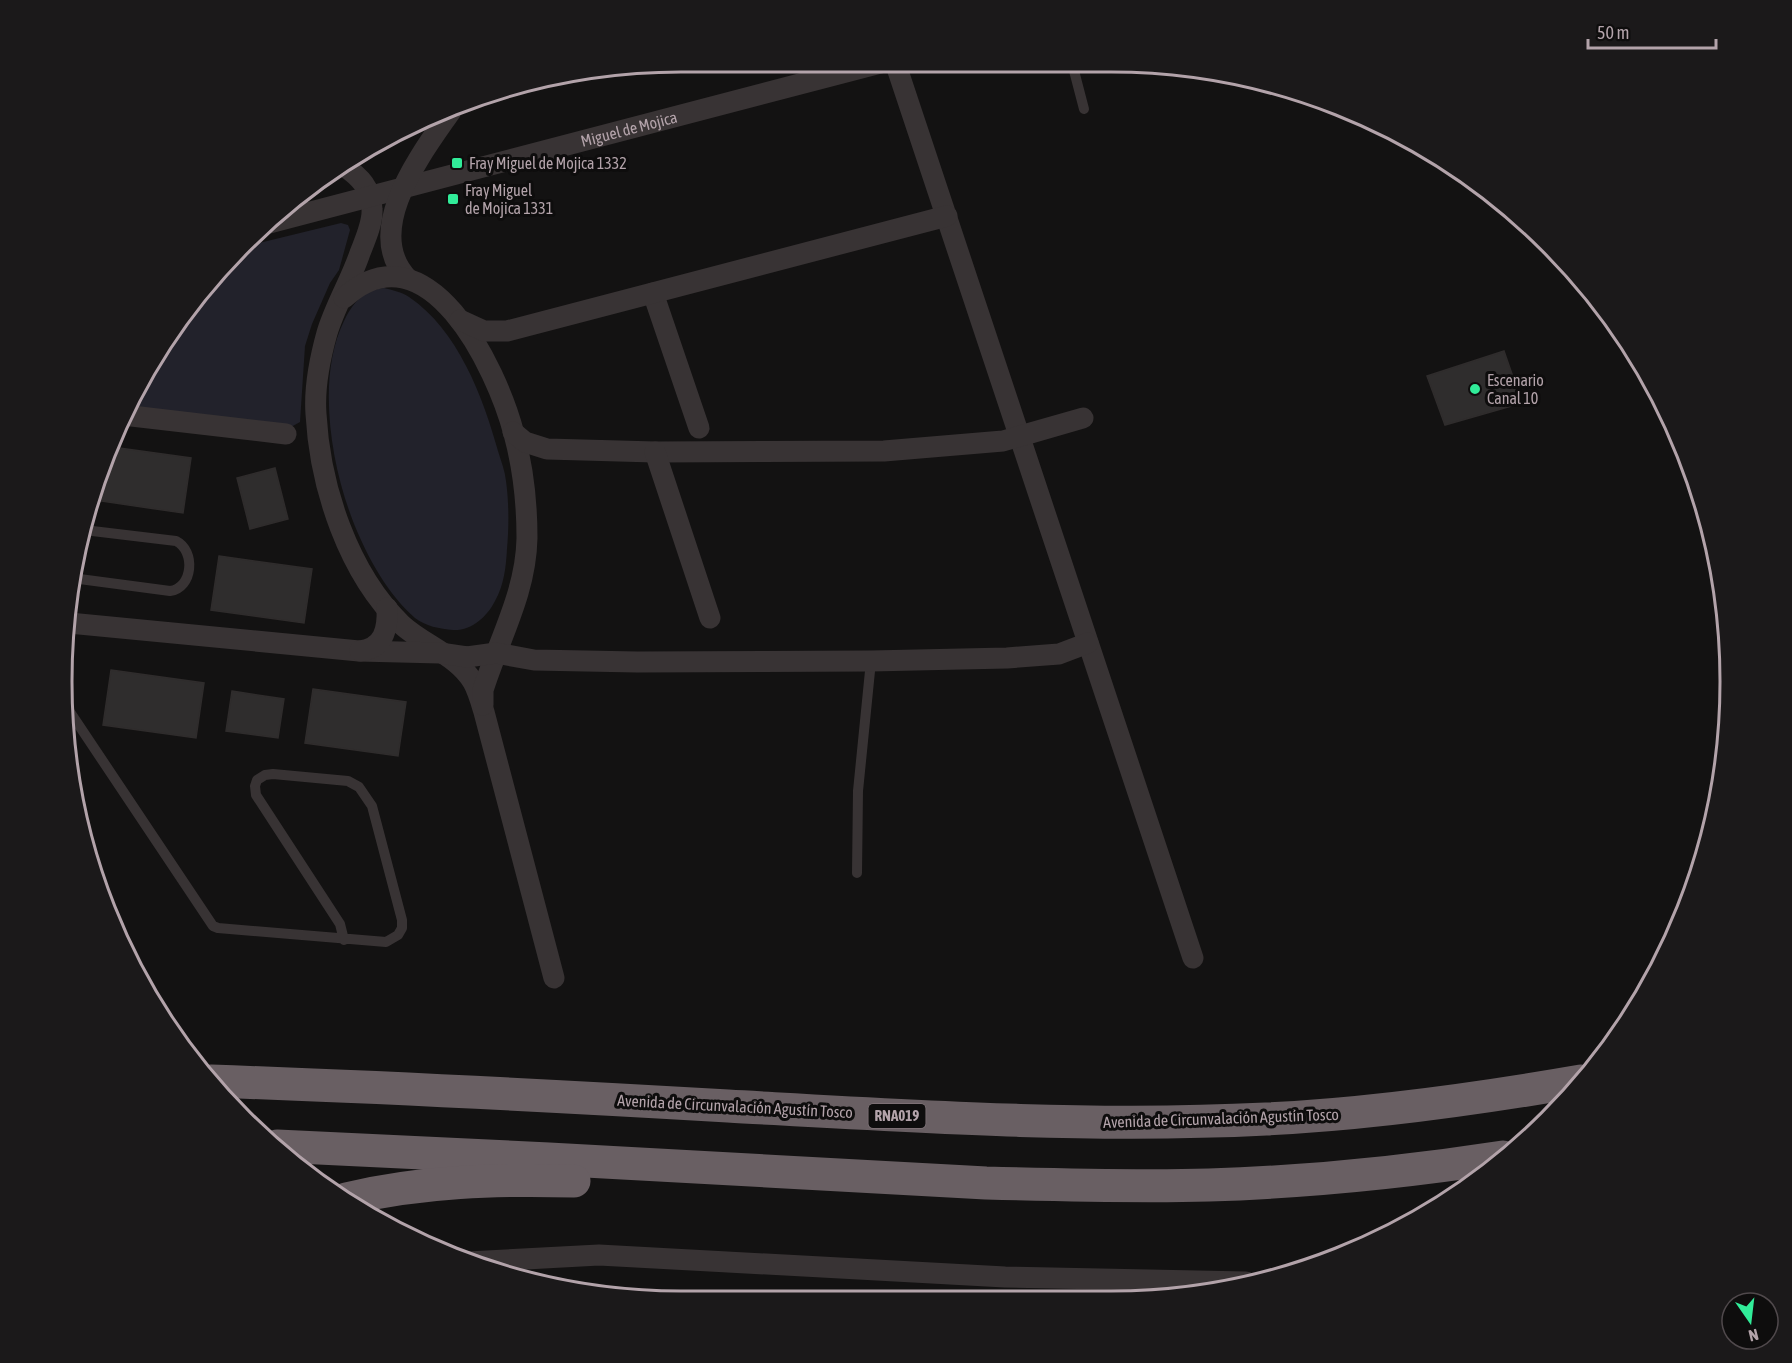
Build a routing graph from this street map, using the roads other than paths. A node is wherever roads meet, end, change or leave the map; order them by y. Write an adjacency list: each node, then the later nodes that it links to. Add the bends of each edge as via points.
1 (846, 72): 7 (street, Miguel de Mojica)
2 (897, 72): 9 (street)
3 (1074, 72): 4 (lane)
4 (1084, 109)
5 (445, 119): 7 (street, via 415,162)
6 (350, 171): 8 (street, via 366,184)
7 (404, 187): 8 (street, Miguel de Mojica); 11 (street, via 390,237 394,262)
8 (370, 196): 10 (street, Miguel de Mojica); 13 (street, via 368,231)
9 (947, 216): 12 (street); 23 (street)
10 (285, 219)
11 (408, 279): 13 (street, via 387,275 374,278); 14 (street, via 428,290)
12 (652, 293): 15 (street); 20 (street)
13 (341, 300): 17 (street, via 327,332)
14 (459, 320): 15 (street, via 484,331); 16 (street)
15 (507, 331): 16 (street, via 496,337 492,345)
16 (492, 374): 21 (street)
17 (316, 405): 22 (street, via 302,429); 26 (street)
18 (133, 417): 22 (street)
19 (1083, 418): 23 (street)
20 (699, 428)
21 (513, 432): 24 (street, via 525,442); 27 (street)
22 (286, 434): 26 (street, via 308,443)
23 (1021, 437): 25 (street, via 988,444 884,451); 34 (street)
24 (547, 449): 25 (street); 27 (street, via 526,465)
25 (655, 452): 31 (street)
26 (323, 464): 30 (street, via 347,542)
27 (523, 481): 32 (street, via 525,561)
28 (91, 531): 29 (lane, via 180,543 189,556 186,582 170,591)
29 (81, 579)
30 (387, 608): 35 (street, via 386,633 379,643); 36 (street, via 403,626)
31 (710, 618)
32 (510, 620): 37 (street); 38 (street, via 515,645)
33 (75, 624): 35 (street)
34 (1088, 643): 39 (street, via 1044,656); 44 (street)
35 (359, 651): 36 (street)
36 (440, 653): 37 (street, via 467,657); 40 (street, via 472,681)
37 (496, 653): 38 (street); 40 (street, via 483,690)
38 (534, 660): 39 (street)
39 (871, 661): 42 (lane, via 858,791)
40 (484, 712): 45 (street)
41 (73, 716): 43 (lane, via 213,926)
42 (857, 873)
43 (344, 940): 43 (lane, via 340,924 256,795 257,780 265,775 348,782 359,787 372,806 402,928 386,942)
44 (1193, 958)
45 (555, 978)
46 (222, 1081): 47 (highway, Avenida de Circunvalación Agustín Tosco / RNA019, via 1101,1123 1331,1115)
47 (1569, 1083)
48 (288, 1147): 50 (highway)
49 (1488, 1160): 50 (highway, via 1330,1178 1208,1185)
50 (921, 1180): 51 (highway, via 798,1193 554,1181 469,1182)
51 (357, 1197)
52 (492, 1261): 54 (street, via 599,1255 1005,1277)
53 (1199, 1284): 54 (street)
54 (1125, 1288)

